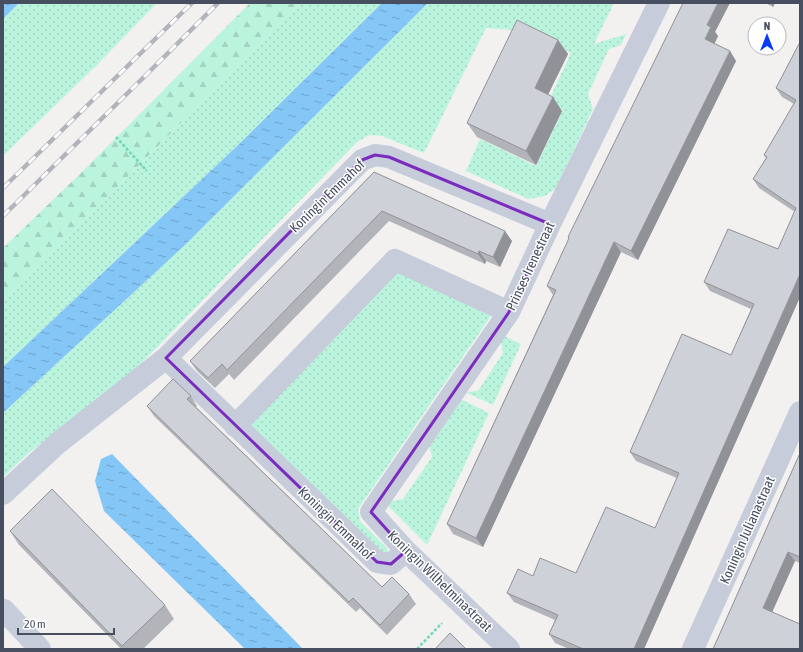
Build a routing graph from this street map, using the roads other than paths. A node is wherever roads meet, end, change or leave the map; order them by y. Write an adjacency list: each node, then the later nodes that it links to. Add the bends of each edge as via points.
1 (659, 3): 2 (street, Prinses Irenestraat)
2 (550, 224): 3 (street, Prinses Irenestraat); 4 (street, Koningin Emmahof, via 389,157 375,155 362,160 352,169)
3 (509, 312): 6 (street, via 395,260); 8 (street, Prinses Irenestraat)
4 (166, 358): 6 (street, Koningin Emmahof); 7 (street, Koningin Emmahof, via 58,444)
5 (800, 412): 13 (street, Koningin Julianastraat)
6 (235, 426): 9 (street, Koningin Emmahof, via 377,562 391,564)
7 (3, 494)
8 (371, 512): 9 (street, Koningin Wilhelminastraat)
9 (406, 550): 12 (street, Koningin Wilhelminastraat)
10 (3, 611): 11 (street)
11 (40, 649)
12 (510, 649)
13 (694, 649)

